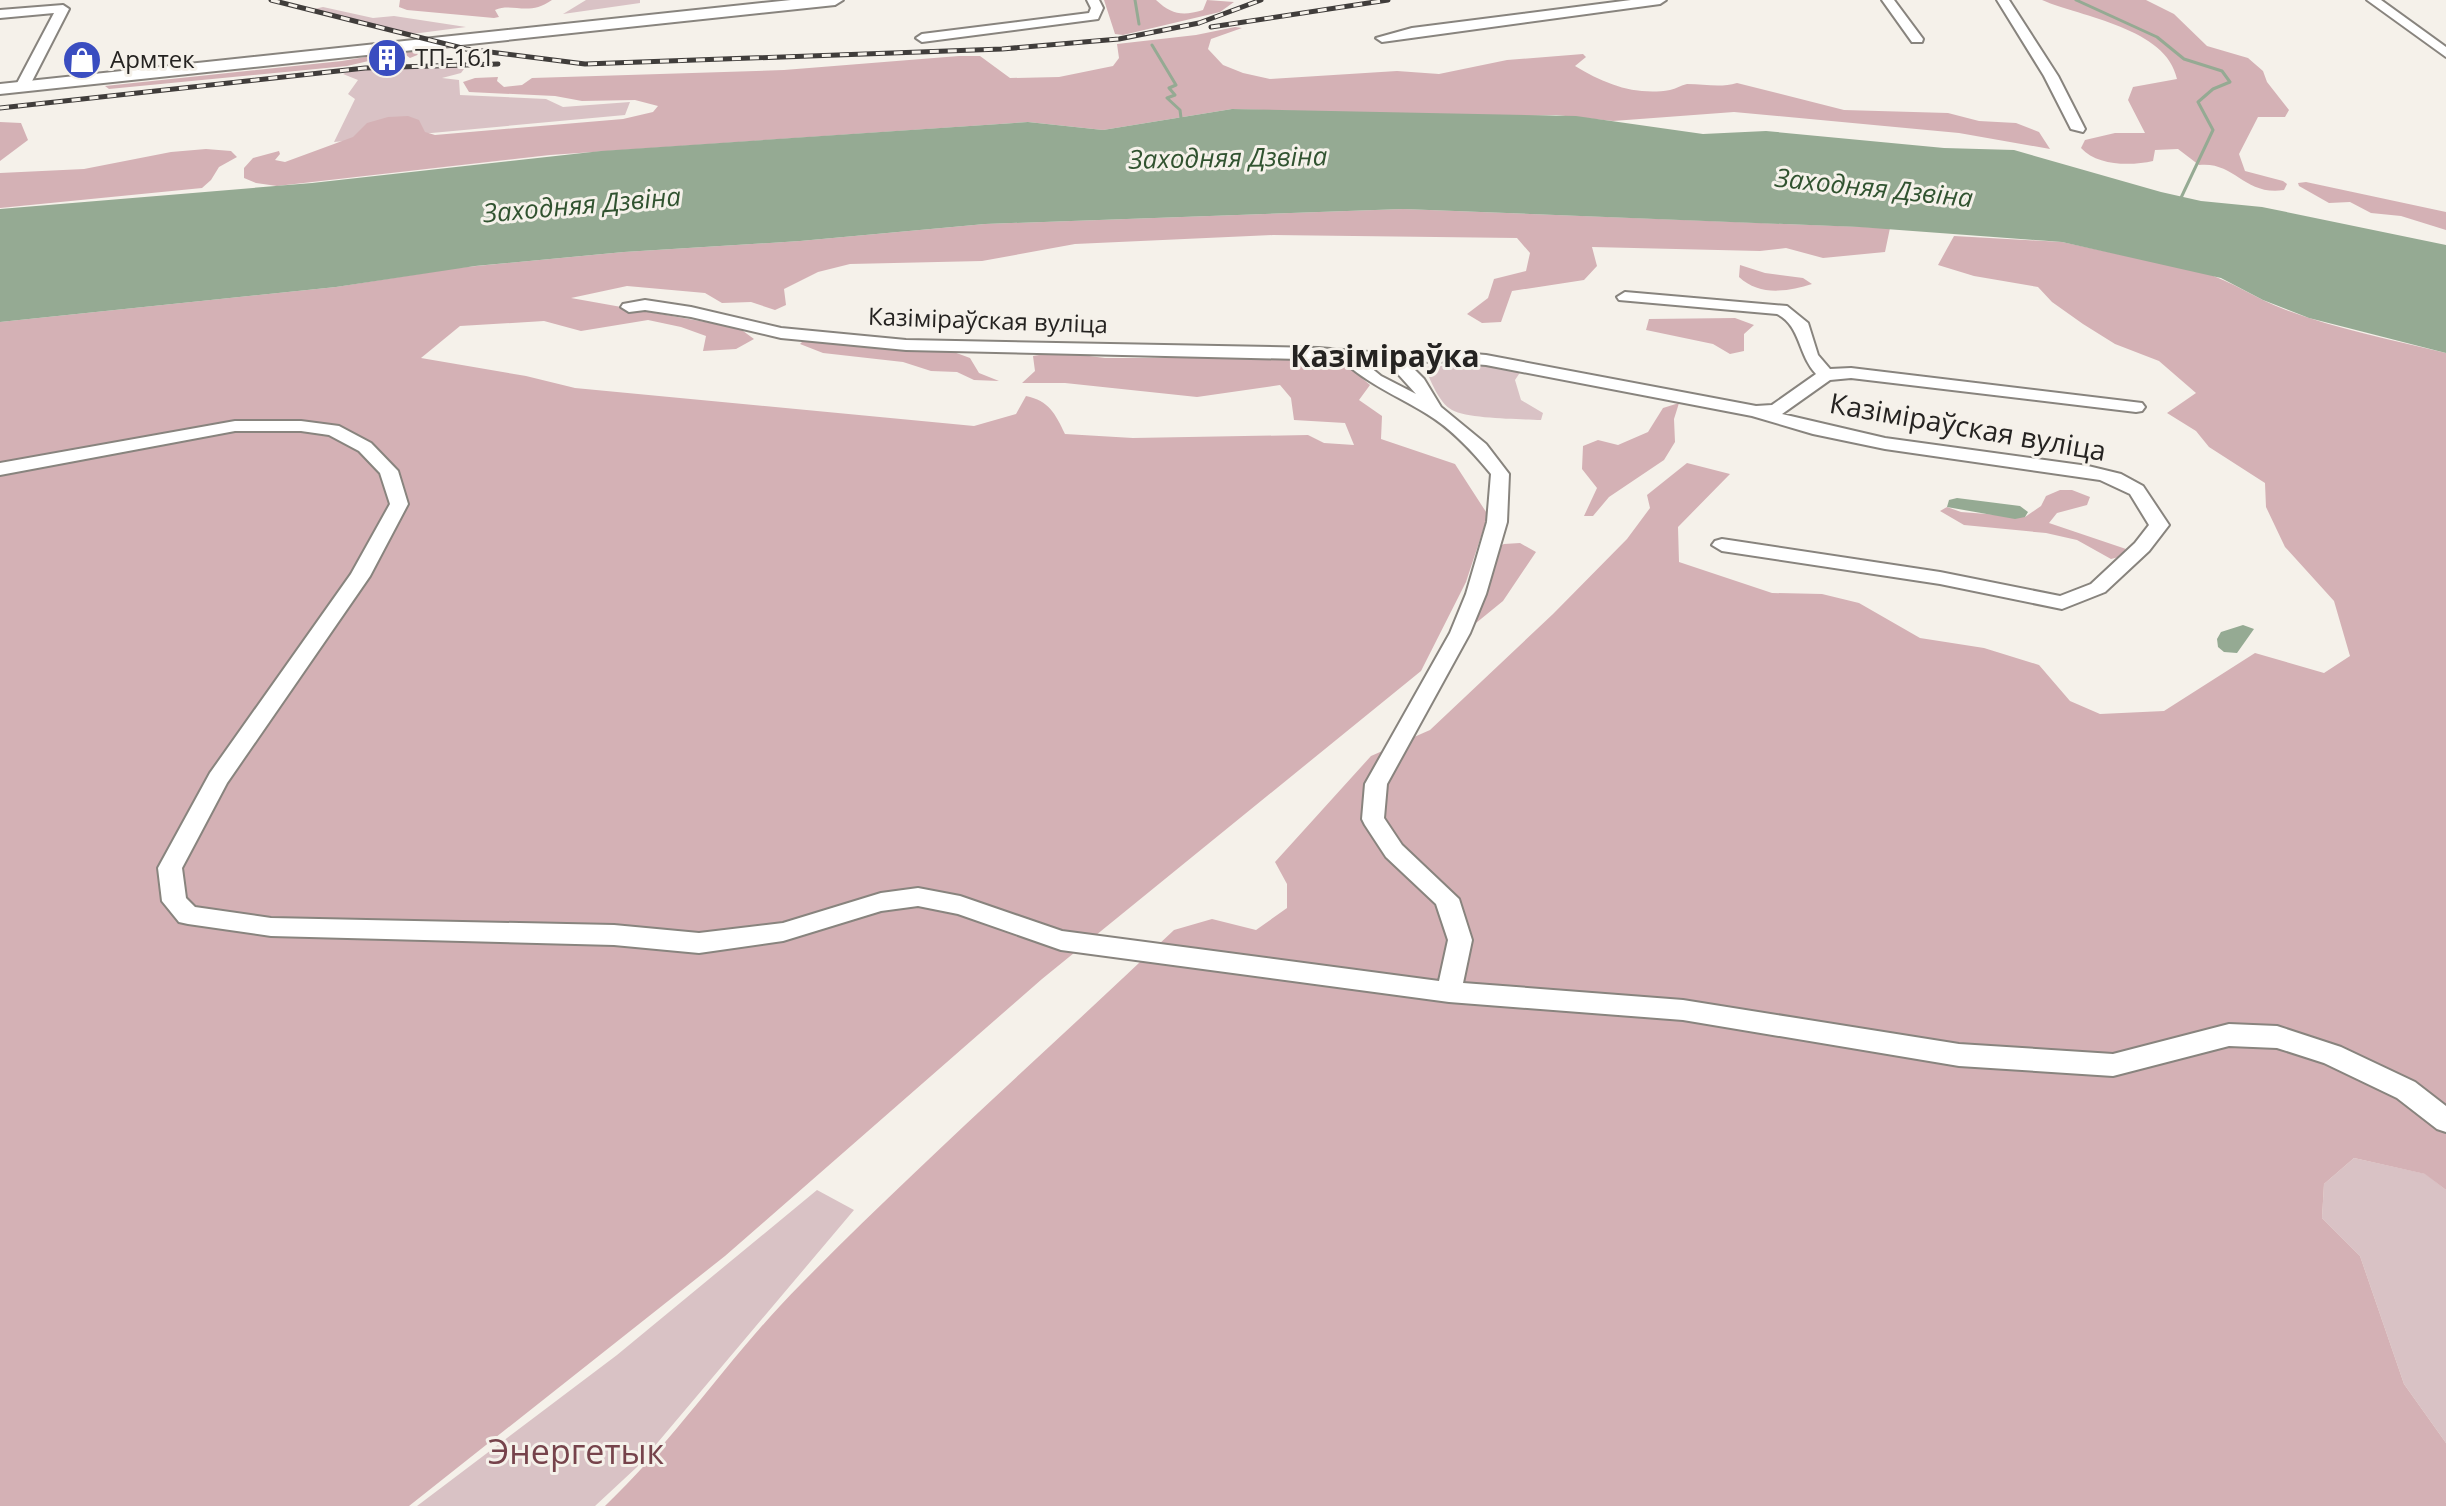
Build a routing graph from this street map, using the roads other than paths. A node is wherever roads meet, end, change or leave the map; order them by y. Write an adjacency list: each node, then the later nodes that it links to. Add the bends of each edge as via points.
1 (779, 0): 9 (main road)
2 (835, 0): 9 (main road)
3 (1093, 0): 10 (street, via 1094,16)
4 (1660, 0): 11 (street)
5 (1888, 0): 12 (street)
6 (2003, 0): 16 (street)
7 (2373, 0): 13 (street)
8 (0, 14): 14 (street, via 63,9)
9 (549, 28): 14 (main road)
10 (922, 38)
11 (1382, 38)
12 (1917, 39)
13 (2446, 53)
14 (23, 84): 15 (main road)
15 (0, 86)
16 (2078, 129)
17 (1625, 297): 21 (street, Казіміраўская вуліца, via 1781,309 1803,325 1811,358)
18 (629, 307): 19 (street, Казіміраўская вуліца, via 691,312 781,333 906,345)
19 (1348, 357): 20 (street, Казіміраўская вуліца); 23 (street, via 1375,380)
20 (1394, 359): 23 (street); 24 (street, Казіміраўская вуліца, via 1486,360)
21 (1826, 375): 22 (street, Казіміраўская вуліца, via 1851,373); 24 (street, Казіміраўская вуліца, via 1776,410)
22 (2136, 407)
23 (1435, 411): 27 (street, via 1480,448 1500,474 1497,522 1460,633 1376,784 1373,819 1394,851 1447,899 1460,940)
24 (1756, 411): 26 (street, Казіміраўская вуліца, via 1796,426 2128,483 2159,525 2098,588 2062,603 1940,578)
25 (0, 469): 27 (street, via 235,426 301,426 333,430 365,447 389,471 399,504 360,576 218,779 170,868 174,901 188,915 271,927 614,935 699,943 783,932 881,902 918,897 960,905 1061,940)
26 (1722, 545)
27 (1449, 992): 28 (street, via 1683,1010 1959,1055 2113,1065 2229,1035 2277,1037 2332,1055 2406,1090)
28 (2446, 1121)

